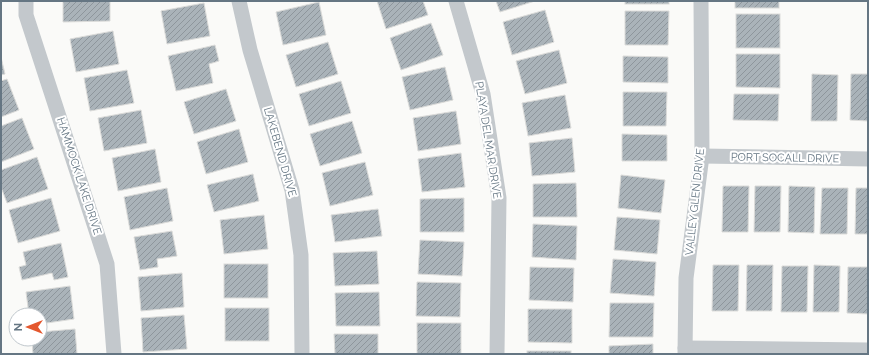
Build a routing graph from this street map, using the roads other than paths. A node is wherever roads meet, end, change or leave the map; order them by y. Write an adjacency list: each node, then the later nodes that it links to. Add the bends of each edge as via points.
1 (26, 1): 9 (street, HAMMOCK LAKE DRIVE, via 26,15 108,264)
2 (239, 1): 10 (street, LAKEBEND DRIVE, via 250,50 292,190 301,256)
3 (456, 1): 11 (street, PLAYA DEL MAR DRIVE, via 483,94 499,198)
4 (701, 1): 5 (street, VALLEY GLEN DRIVE)
5 (702, 156): 6 (street, PORT SOCALL DRIVE); 8 (street, VALLEY GLEN DRIVE, via 686,278)
6 (868, 159)
7 (868, 350): 8 (street)
8 (685, 351)
9 (114, 354)
10 (302, 354)
11 (497, 354)

